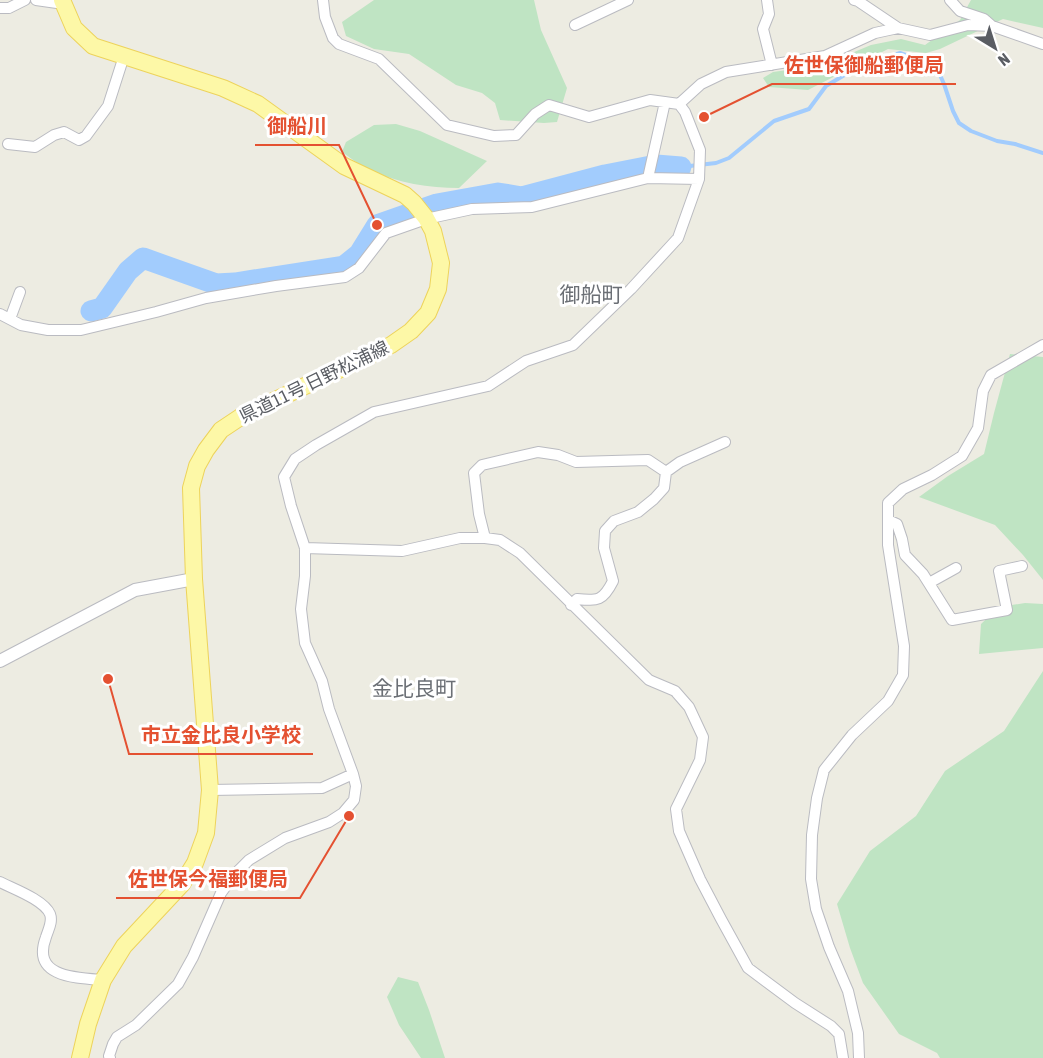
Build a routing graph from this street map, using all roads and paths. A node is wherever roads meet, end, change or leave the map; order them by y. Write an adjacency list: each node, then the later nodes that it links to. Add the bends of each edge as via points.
1 (25, 0): 9 (street)
2 (36, 0): 8 (street)
3 (323, 0): 16 (street, via 333,38 379,59 447,125 494,136 516,135 549,105 589,117 650,100)
4 (628, 0): 10 (street)
5 (767, 0): 15 (street, via 769,14 763,29)
6 (854, 0): 12 (street)
7 (950, 0): 11 (street, via 960,10)
8 (63, 2): 14 (main road, 県道11号 日野松浦線, via 74,28 93,46)
9 (0, 8)
10 (575, 25)
11 (992, 26): 12 (street, via 969,25 930,35); 13 (street)
12 (898, 28): 15 (street, via 875,33 825,56)
13 (1043, 44)
14 (124, 56): 18 (street, via 108,106 86,136 79,140 64,132 35,147); 21 (main road, 県道11号 日野松浦線, via 223,88 258,104 344,166 405,195)
15 (772, 65): 17 (street, via 726,72 701,84)
16 (665, 102): 17 (street); 19 (street)
17 (679, 104): 20 (street, via 700,150)
18 (8, 144)
19 (648, 178): 20 (street); 21 (street, via 532,207 472,209)
20 (699, 179): 29 (street, via 678,238 573,345 526,361 488,386 374,412 296,459 284,477)
21 (426, 218): 23 (street, via 386,233 359,268 345,277 206,298 81,330 48,330 21,325); 32 (main road, 県道11号 日野松浦線, via 441,263 438,289 428,313 411,331 391,345 242,416 221,430 206,450 191,488)
22 (20, 292): 23 (street)
23 (5, 316)
24 (1043, 345): 27 (street, via 991,375 983,391 978,428 962,456 903,489 888,503)
25 (725, 442): 26 (street)
26 (666, 472): 28 (street, via 648,460 576,462 538,453 482,465 474,473); 34 (street, via 664,488 654,499 638,512 614,521 605,531 603,548 613,581 607,594 595,601 577,599)
27 (888, 520): 33 (street, via 897,524 904,555); 43 (street, via 888,545 904,646 903,675 888,701 852,735 824,770 812,835 811,879 816,909 848,991 858,1033)
28 (485, 538): 29 (street, via 460,538 402,551); 34 (street, via 500,540 520,553)
29 (304, 548): 36 (street, via 301,609 305,643)
30 (1022, 566): 33 (street, via 999,572 1007,610 952,620)
31 (956, 568): 33 (street)
32 (194, 579): 35 (street, via 135,590); 37 (main road, 県道11号 日野松浦線)
33 (929, 583)
34 (571, 605): 42 (street, via 649,680 675,691 689,707 703,737 700,760 676,809 679,831 700,879 748,968 831,1026 839,1034)
35 (0, 661)
36 (353, 774): 37 (street, via 322,788); 41 (street, via 354,800 343,813 285,838 249,860 234,875 221,893 177,984 144,1018 117,1037)
37 (210, 790): 39 (main road, 県道11号 日野松浦線, via 206,833 195,863 182,884 124,946)
38 (0, 882): 39 (street, via 39,902 50,915 42,957 47,964 69,977)
39 (103, 980): 40 (main road, 県道11号 日野松浦線)
40 (80, 1058)
41 (110, 1058)
42 (843, 1058)
43 (859, 1058)

